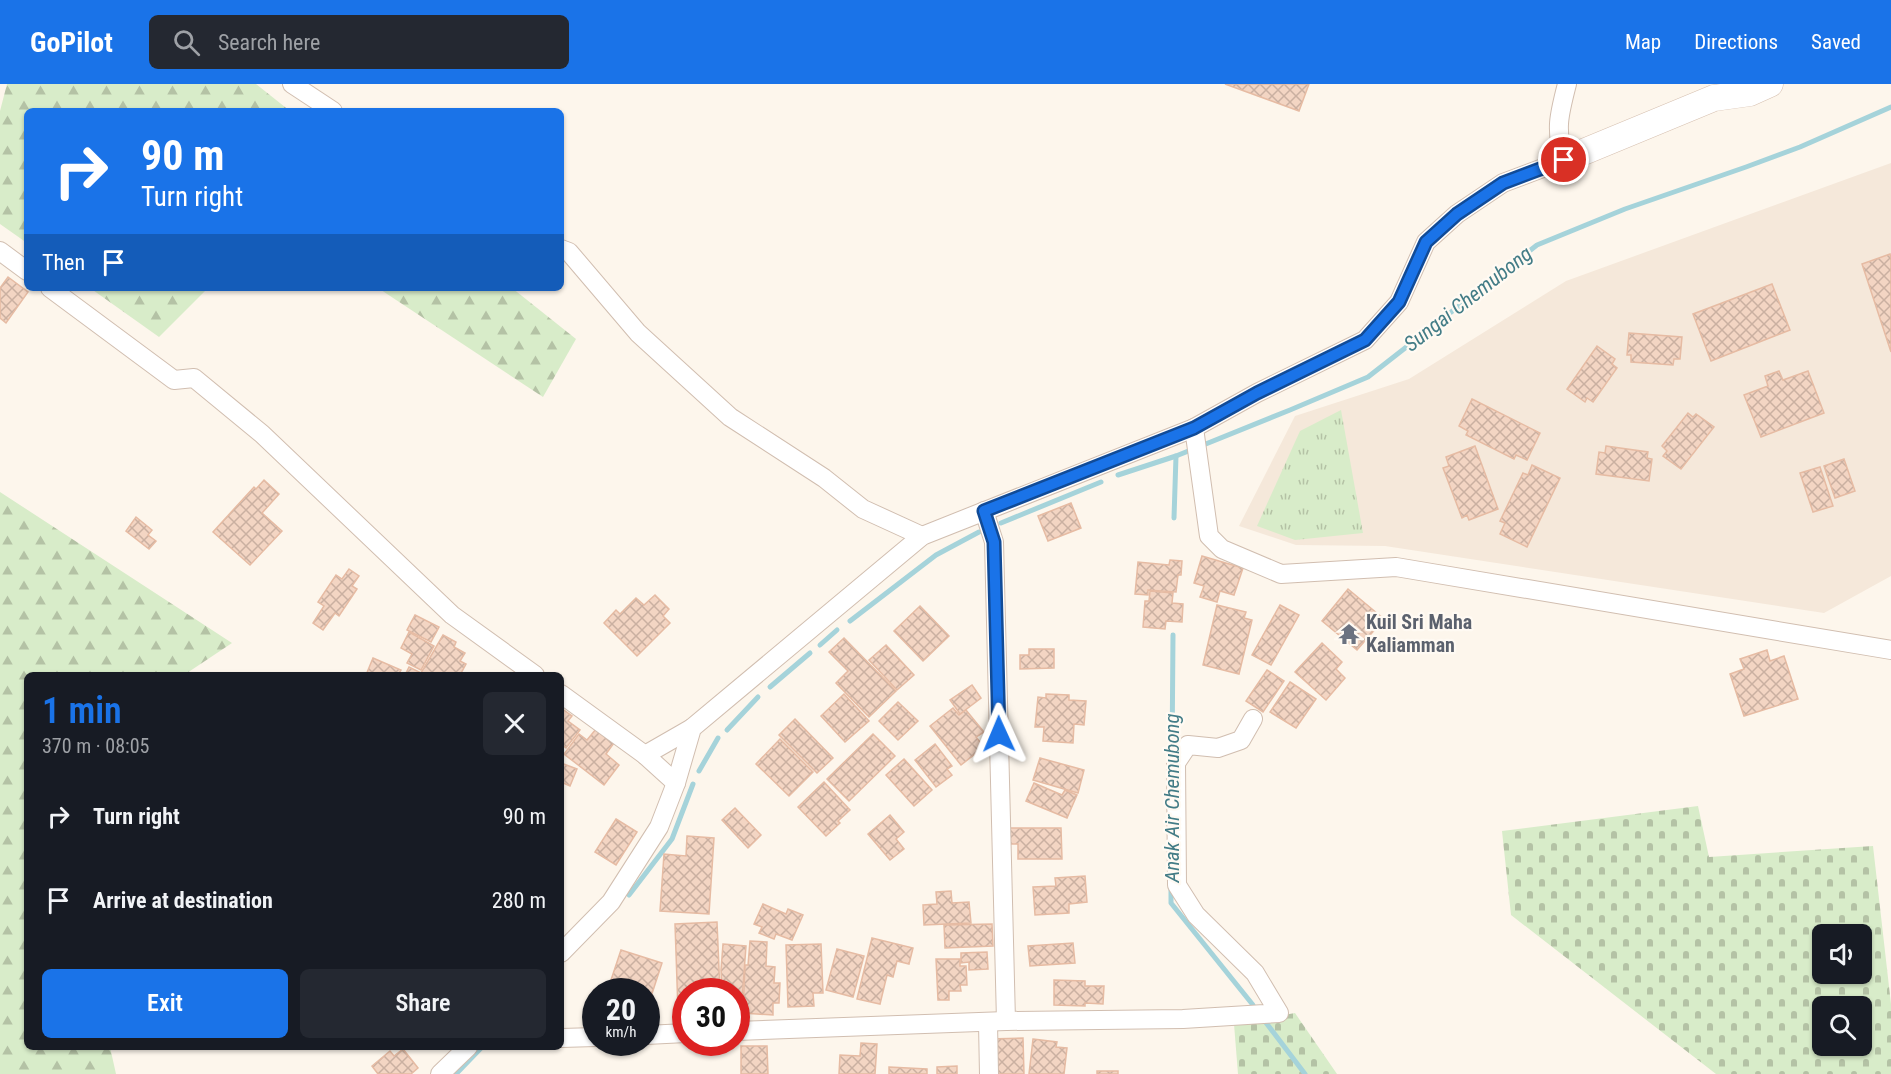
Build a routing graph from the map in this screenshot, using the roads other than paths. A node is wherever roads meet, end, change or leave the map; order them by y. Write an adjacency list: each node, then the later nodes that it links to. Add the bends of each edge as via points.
1 (292, 84): 5 (street)
2 (1567, 84): 6 (street, via 1558,117 1558,141)
3 (1770, 84): 4 (main road, via 1749,93)
4 (1721, 91): 6 (main road)
5 (328, 108)
6 (1564, 160): 11 (street, via 1503,183 1457,214 1426,242 1399,302 1365,340 1257,393)
7 (564, 250): 13 (street, via 639,333 730,417 824,478 863,509)
8 (0, 251): 9 (street)
9 (24, 269)
10 (54, 291): 15 (street, via 174,380 194,378 262,434 452,615)
11 (1194, 430): 12 (street); 14 (street, via 1209,536 1222,549 1281,574 1396,567)
12 (984, 511): 13 (street); 22 (street, via 994,542)
13 (922, 536): 18 (street)
14 (1891, 650)
15 (531, 672)
16 (564, 696): 19 (street)
17 (1253, 718): 22 (street, via 1241,740 1218,748 1188,745 1176,764 1177,885 1196,915 1255,973 1279,1013 1183,1019)
18 (692, 728): 19 (street); 20 (street)
19 (645, 755): 20 (street)
20 (676, 783): 21 (street, via 659,827 611,902)
21 (564, 950)
22 (1006, 1021): 23 (street)
23 (988, 1023): 24 (street); 29 (street)
24 (750, 1031)
25 (582, 1037): 26 (street)
26 (564, 1038)
27 (465, 1050): 28 (street)
28 (440, 1074)
29 (989, 1074)

